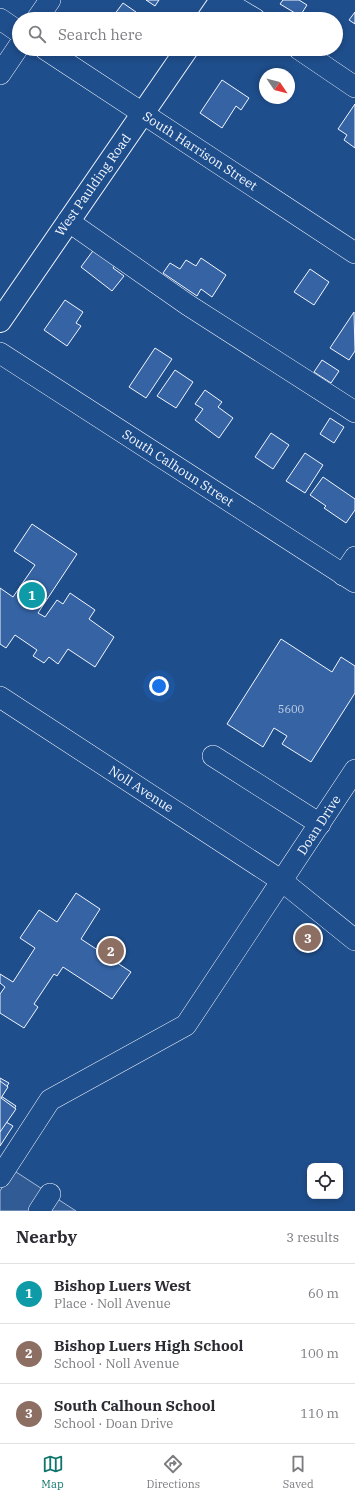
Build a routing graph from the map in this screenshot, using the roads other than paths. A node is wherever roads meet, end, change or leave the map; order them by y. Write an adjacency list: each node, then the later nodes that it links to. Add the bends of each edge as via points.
1 (50, 0): 3 (street)
2 (222, 0): 4 (main road); 5 (street)
3 (42, 12)
4 (213, 12)
5 (243, 12)
6 (0, 19): 7 (street)
7 (12, 27)
8 (12, 56): 12 (street)
9 (56, 56): 14 (street, South Harrison Street)
10 (182, 56): 14 (main road, West Paulding Road)
11 (310, 56): 13 (street)
12 (0, 74)
13 (355, 87)
14 (143, 114): 15 (main road, West Paulding Road); 16 (street, South Harrison Street)
15 (68, 221): 17 (main road, West Paulding Road); 19 (street, via 188,305)
16 (355, 253)
17 (0, 321)
18 (0, 353): 21 (street, South Calhoun Street)
19 (355, 412)
20 (355, 557): 21 (street)
21 (349, 578)
22 (0, 697): 26 (street, Noll Avenue)
23 (213, 756): 25 (street)
24 (355, 770): 25 (street, Doan Drive)
25 (320, 824): 26 (street, Doan Drive)
26 (282, 880): 27 (street, Noll Avenue); 28 (street, Doan Drive, via 186,1025 50,1100)
27 (355, 940)
28 (0, 1177)

